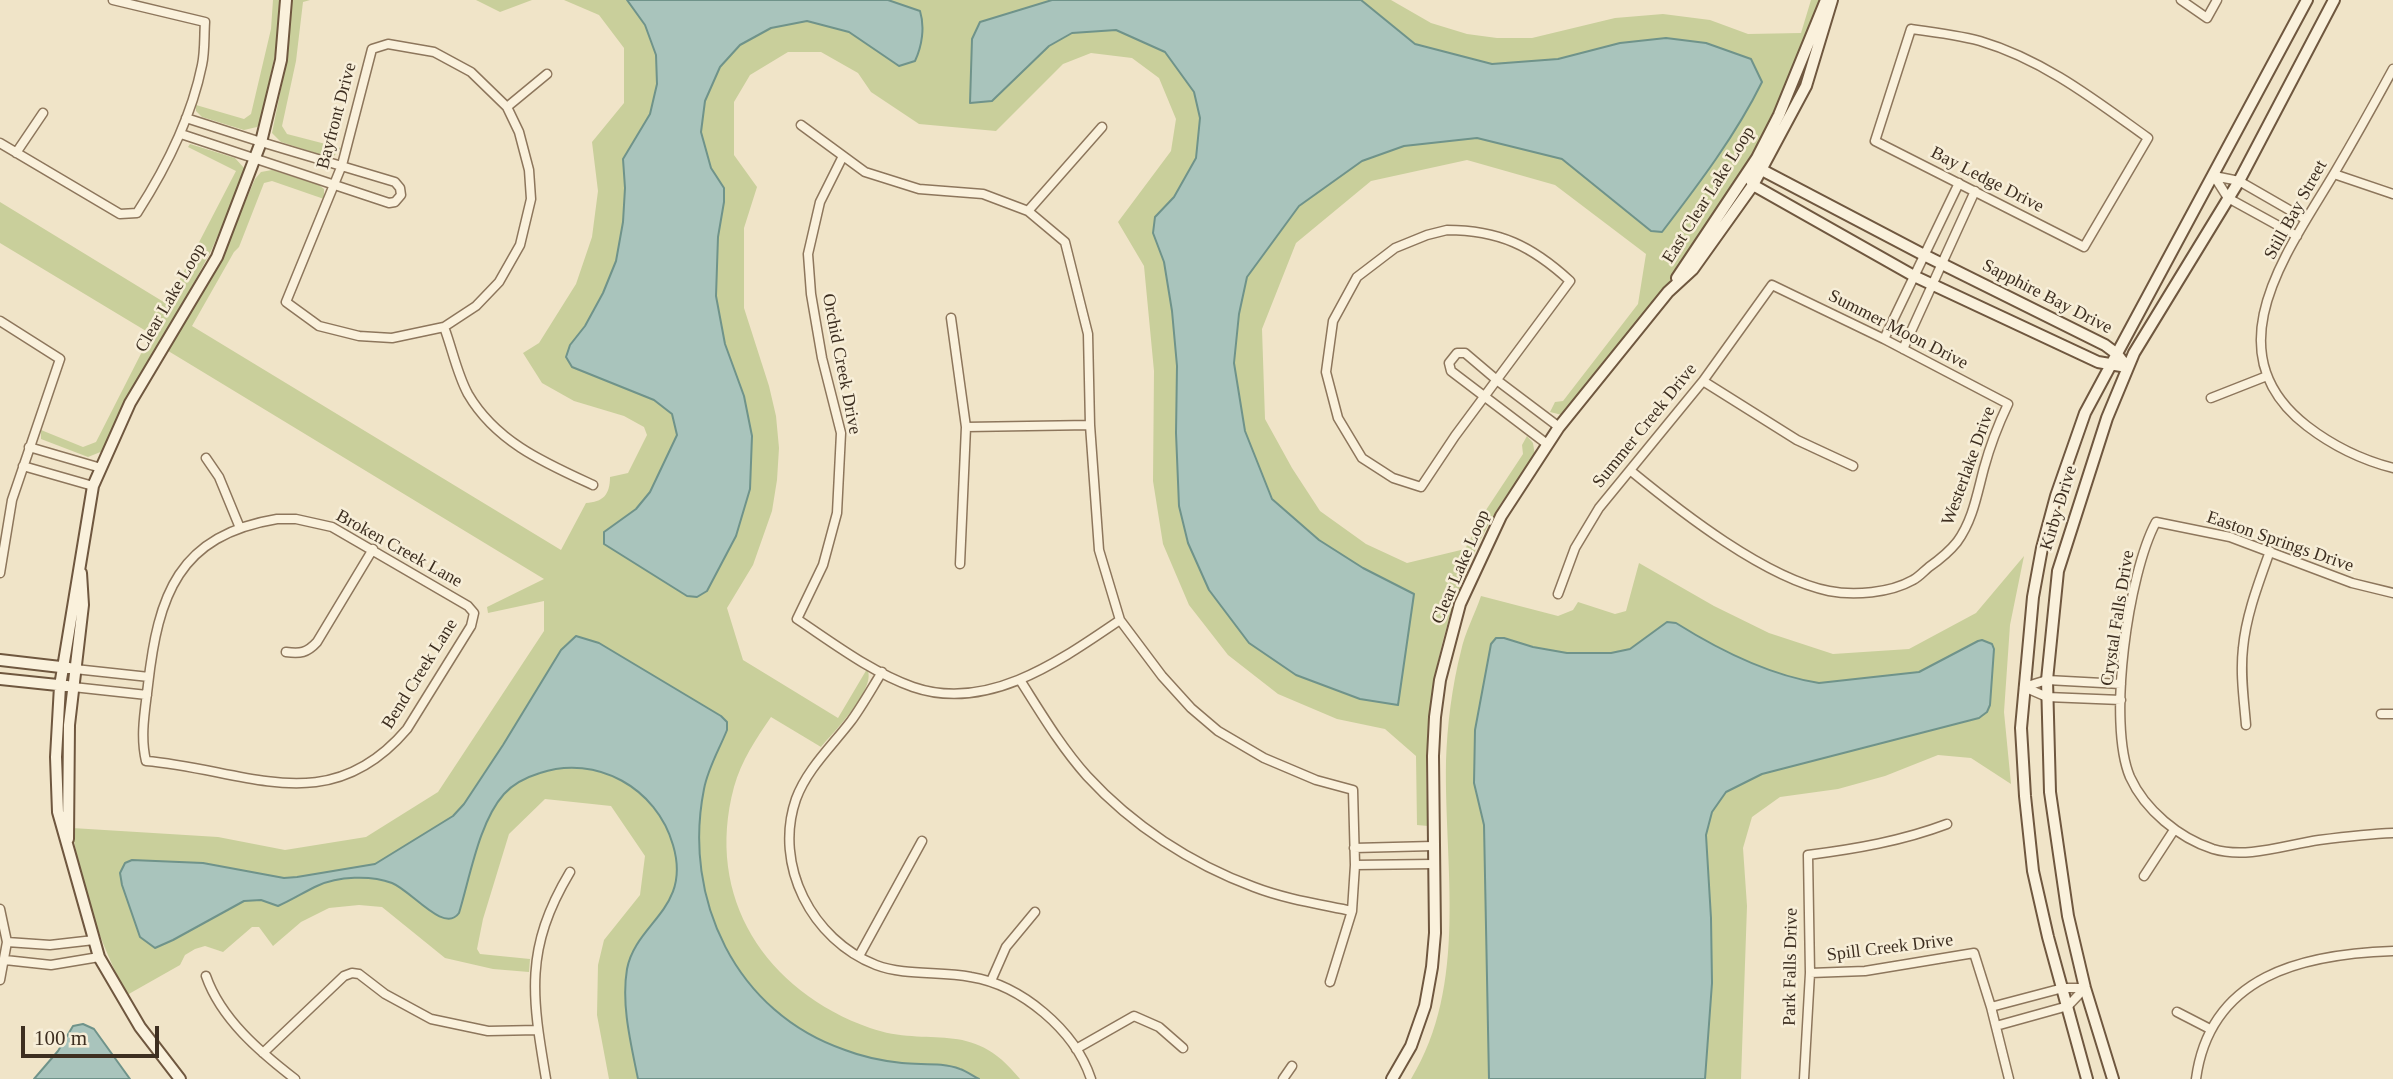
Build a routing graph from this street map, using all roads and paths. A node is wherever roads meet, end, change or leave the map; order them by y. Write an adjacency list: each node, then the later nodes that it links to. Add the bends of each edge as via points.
1 (113, 0): 13 (street, via 205,22 202,65)
2 (286, 0): 17 (street, Clear Lake Loop, via 281,60)
3 (1826, 0): 26 (street, East Clear Lake Loop, via 1779,115)
4 (1832, 0): 24 (street, East Clear Lake Loop, via 1806,86)
5 (2181, 0): 6 (street, via 2207,18)
6 (2217, 0)
7 (2307, 0): 28 (street, Kirby Drive)
8 (2334, 0): 29 (street, Kirby Drive)
9 (2393, 69): 27 (street, Still Bay Street)
10 (547, 75): 11 (street)
11 (507, 107): 23 (street, Bayfront Drive, via 471,72 434,52 388,44 372,49); 47 (street, Bayfront Drive, via 529,170 531,200 520,245 499,282 476,306)
12 (43, 113): 19 (street)
13 (186, 118): 16 (street); 17 (street)
14 (801, 125): 21 (street)
15 (1102, 127): 36 (street)
16 (181, 134): 19 (street, via 137,214 120,214); 22 (street)
17 (261, 142): 20 (street); 22 (street, Clear Lake Loop)
18 (0, 143): 19 (street)
19 (16, 153)
20 (300, 154): 23 (street); 25 (street)
21 (844, 156): 36 (street, via 864,172 919,189 983,194); 87 (street, Orchid Creek Drive, via 820,202 808,254 822,358 841,433 837,513 823,565 797,619)
22 (256, 159): 25 (street); 67 (street, Clear Lake Loop, via 216,257 130,403)
23 (342, 165): 32 (street, Bayfront Drive); 32 (street, via 395,181 401,195 389,203)
24 (1762, 170): 26 (street); 31 (street, East Clear Lake Loop); 39 (street, Sapphire Bay Drive)
25 (294, 171): 32 (street)
26 (1748, 173): 31 (street); 44 (street, East Clear Lake Loop)
27 (2334, 174): 34 (street); 37 (street, Still Bay Street)
28 (2214, 176): 29 (street); 35 (street); 50 (street, Kirby Drive)
29 (2239, 181): 35 (street, Kirby Drive); 37 (street)
30 (1959, 183): 33 (street, Bay Ledge Drive); 33 (street, Bay Ledge Drive, via 1875,141 1911,29 1983,42 2039,65 2148,138 2084,247); 39 (street)
31 (1753, 185): 41 (street, Sapphire Bay Drive); 44 (street, Clear Lake Loop, via 1693,269)
32 (335, 186): 47 (street, Bayfront Drive, via 286,302 320,326 359,336 392,338)
33 (1975, 191): 40 (street)
34 (2393, 194)
35 (2228, 198): 38 (street); 52 (street, Kirby Drive)
36 (1028, 211): 59 (street, via 1065,242 1088,334)
37 (2305, 219): 38 (street, Still Bay Street)
38 (2297, 236): 53 (street, Still Bay Street, via 2263,311 2260,344)
39 (1924, 255): 40 (street, Sapphire Bay Drive); 41 (street)
40 (1942, 264): 43 (street); 50 (street, Sapphire Bay Drive)
41 (1914, 276): 43 (street, Sapphire Bay Drive); 48 (street)
42 (1772, 285): 48 (street, Summer Moon Drive); 55 (street, Summer Creek Drive)
43 (1932, 285): 49 (street); 51 (street, Sapphire Bay Drive)
44 (1668, 292): 61 (street, Clear Lake Loop)
45 (951, 318): 60 (street)
46 (0, 321): 63 (street, via 61,359)
47 (444, 327): 70 (street, via 467,393 488,421 523,451)
48 (1884, 339): 49 (street, Summer Moon Drive)
49 (1903, 349): 58 (street, Summer Moon Drive)
50 (2117, 354): 51 (street, Kirby Drive); 52 (street, Sapphire Bay Drive)
51 (2111, 366): 52 (street, Sapphire Bay Drive); 95 (street, Kirby Drive, via 2085,413 2056,496 2033,597)
52 (2127, 367): 91 (street, Kirby Drive, via 2058,571)
53 (2267, 376): 57 (street); 68 (street, Still Bay Street, via 2285,406 2317,434 2358,457)
54 (1498, 381): 56 (street); 56 (street, via 1465,354 1457,354 1449,363 1451,372); 56 (street, via 1570,281 1552,264 1525,246 1477,230 1447,230 1395,248 1357,277 1333,321 1326,372 1338,418 1362,458 1393,478 1421,487); 61 (street)
55 (1703, 381): 66 (street, via 1797,439); 69 (street, Summer Creek Drive)
56 (1485, 398): 62 (street)
57 (2211, 398)
58 (2008, 404): 69 (street, Westerlake Drive, via 1968,525 1943,557 1913,580 1892,588 1830,591 1801,582 1754,559 1676,508)
59 (1090, 425): 60 (street); 82 (street, via 1099,550)
60 (966, 427): 76 (street)
61 (1559, 427): 62 (street, Clear Lake Loop)
62 (1547, 444): 108 (street, Clear Lake Loop, via 1501,516 1449,639 1435,718)
63 (29, 447): 65 (street); 67 (street)
64 (206, 458): 73 (street)
65 (23, 466): 71 (street); 78 (street, via 12,500)
66 (1853, 466)
67 (101, 468): 71 (street, Clear Lake Loop)
68 (2393, 468)
69 (1631, 471): 80 (street, Summer Creek Drive, via 1599,508 1575,548)
70 (593, 485)
71 (93, 486): 77 (street, Clear Lake Loop)
72 (2156, 522): 75 (street, Easton Springs Drive); 92 (street, Crystal Falls Drive, via 2146,540 2134,593)
73 (240, 528): 74 (street, Broken Creek Lane, via 296,519 332,527); 88 (street, Broken Creek Lane, via 196,553 170,589 154,636)
74 (373, 549): 81 (street, Broken Creek Lane); 83 (street, via 317,642 299,654)
75 (2270, 551): 79 (street, Easton Springs Drive, via 2352,583); 101 (street, via 2243,646)
76 (960, 564)
77 (81, 566): 85 (street, Clear Lake Loop); 86 (street, Clear Lake Loop, via 83,605)
78 (0, 573)
79 (2393, 593)
80 (1558, 594)
81 (474, 613): 102 (street, Bend Creek Lane, via 471,626 407,729 380,756 350,772 316,783 276,784)
82 (1120, 620): 90 (street); 109 (street, via 1161,676 1218,731 1264,758 1353,790)
83 (286, 652)
84 (0, 660): 85 (street)
85 (62, 667): 86 (street); 93 (street, Clear Lake Loop)
86 (75, 669): 88 (street); 94 (street, Clear Lake Loop)
87 (882, 671): 90 (street, via 911,686 949,694 987,691); 120 (street, via 850,723 808,776 797,798 790,834 793,871 810,910 823,929)
88 (149, 677): 96 (street, Broken Creek Lane)
89 (0, 679): 93 (street)
90 (1020, 680): 115 (street, via 1087,775 1155,836 1253,887)
91 (2047, 680): 92 (street); 95 (street); 97 (street, Kirby Drive)
92 (2121, 684): 98 (street, Crystal Falls Drive)
93 (60, 686): 94 (street); 107 (street, Clear Lake Loop, via 58,812)
94 (73, 687): 96 (street); 107 (street, Clear Lake Loop)
95 (2024, 687): 97 (street); 128 (street, Kirby Drive, via 2021,728 2033,871)
96 (147, 695): 102 (street, Broken Creek Lane, via 142,743)
97 (2047, 697): 98 (street); 129 (street, Kirby Drive, via 2050,792 2068,916)
98 (2121, 700): 104 (street, Crystal Falls Drive, via 2121,740 2131,779)
99 (2381, 714): 100 (street)
100 (2393, 714)
101 (2246, 726)
102 (146, 761)
103 (1947, 824): 123 (street, Park Falls Drive, via 1858,848 1808,855)
104 (2174, 830): 105 (street, Crystal Falls Drive, via 2213,849 2229,851); 113 (street)
105 (2393, 833)
106 (922, 841): 120 (street)
107 (67, 842): 117 (street, Clear Lake Loop)
108 (1433, 846): 109 (street); 110 (street, Clear Lake Loop)
109 (1354, 848): 111 (street)
110 (1434, 864): 111 (street); 145 (street, Clear Lake Loop, via 1433,967 1411,1046)
111 (1355, 865): 115 (street)
112 (570, 872): 135 (street, via 541,939 534,983)
113 (2144, 876)
114 (0, 909): 118 (street)
115 (1352, 911): 127 (street)
116 (1035, 912): 126 (street, via 1006,947)
117 (94, 940): 118 (street, via 50,945); 121 (street, Clear Lake Loop)
118 (8, 942): 122 (street)
119 (2393, 951): 134 (street, via 2276,971 2240,994)
120 (859, 956): 126 (street, via 900,970)
121 (99, 957): 122 (street, via 51,965); 140 (street, Clear Lake Loop, via 140,1027)
122 (5, 960): 125 (street)
123 (1810, 973): 131 (street, Spill Creek Drive, via 1865,971 1974,953); 146 (street, Park Falls Drive)
124 (206, 976): 138 (street, via 219,1003)
125 (0, 980)
126 (990, 981): 137 (street, via 1051,1020)
127 (1330, 982)
128 (2063, 988): 129 (street); 130 (street, Kirby Drive); 131 (street)
129 (2085, 988): 130 (street); 149 (street, Kirby Drive)
130 (2068, 1006): 133 (street); 148 (street, Kirby Drive)
131 (1991, 1007): 133 (street)
132 (2177, 1012): 134 (street)
133 (1996, 1026): 147 (street)
134 (2210, 1029): 150 (street)
135 (538, 1030): 138 (street, via 488,1031 431,1019 352,973); 142 (street)
136 (1184, 1048): 137 (street, via 1160,1027 1135,1016)
137 (1076, 1049): 143 (street)
138 (263, 1053): 141 (street)
139 (1292, 1066): 144 (street)
140 (180, 1079)
141 (295, 1079)
142 (546, 1079)
143 (1091, 1079)
144 (1283, 1079)
145 (1392, 1079)
146 (1804, 1079)
147 (2009, 1079)
148 (2087, 1079)
149 (2112, 1079)
150 (2196, 1079)

